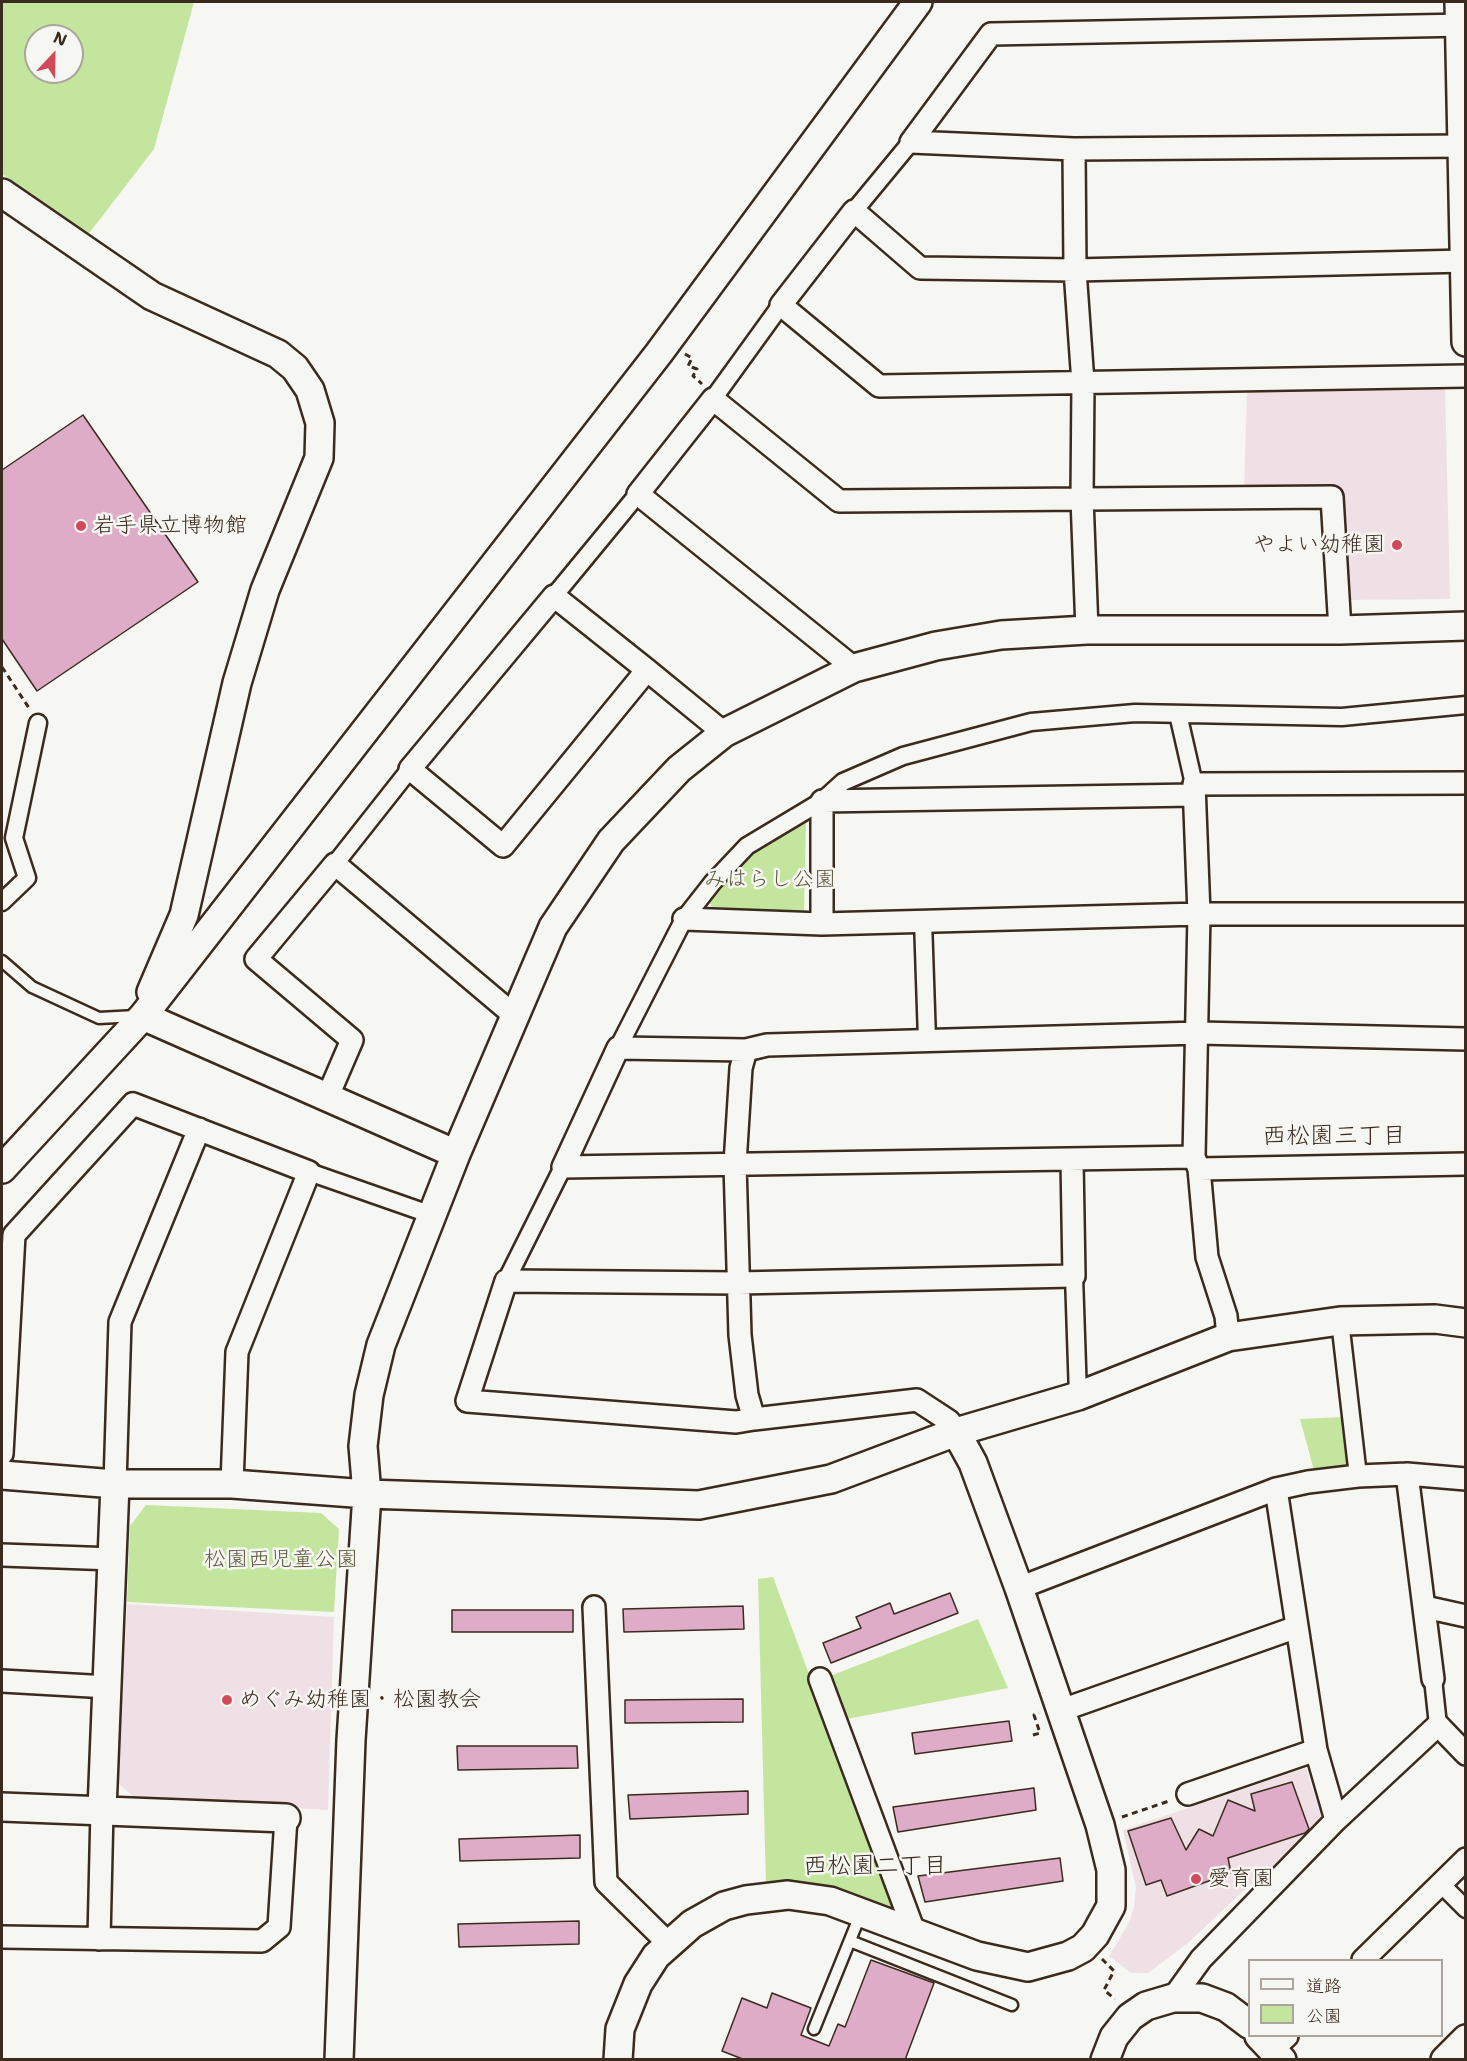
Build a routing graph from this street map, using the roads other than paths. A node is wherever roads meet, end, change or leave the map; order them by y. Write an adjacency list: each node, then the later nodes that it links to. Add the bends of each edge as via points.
1 (918, 2): 39 (street, via 659,353)
2 (1462, 17): 3 (street, via 991,34); 4 (street)
3 (911, 142): 5 (street); 7 (street)
4 (1463, 146): 5 (street); 8 (street)
5 (1074, 149): 9 (street)
6 (2, 193): 39 (street, via 152,296 278,354 295,368 310,390 320,423 319,458 265,590 237,683 184,915)
7 (854, 211): 9 (street, via 920,268); 10 (street)
8 (1465, 261): 9 (street); 11 (street)
9 (1075, 270): 13 (street)
10 (781, 305): 13 (street, via 879,386); 14 (street)
11 (1466, 342)
12 (1466, 376): 13 (street)
13 (1083, 383): 16 (street)
14 (713, 399): 15 (street); 16 (street, via 839,501)
15 (638, 494): 17 (street); 21 (street)
16 (1082, 498): 19 (street); 20 (street, via 1332,497)
17 (554, 596): 22 (street); 27 (street)
18 (1466, 626): 20 (street)
19 (1086, 630): 20 (street); 21 (street, via 990,637 936,646)
20 (1340, 630)
21 (854, 668): 26 (street)
22 (647, 670): 26 (street); 27 (street, via 503,846)
23 (1466, 705): 24 (street, via 1342,717)
24 (1178, 714): 29 (street); 30 (street, via 1135,713 1031,722 903,756 843,782)
25 (38, 723): 32 (street, via 14,838 27,878)
26 (724, 733): 40 (street, via 679,769 611,841 553,927)
27 (410, 769): 31 (street)
28 (1466, 783): 29 (street)
29 (1194, 790): 30 (street); 33 (street)
30 (822, 801): 35 (street, via 747,846); 37 (street)
31 (335, 864): 40 (street); 46 (street, via 256,959 352,1040)
32 (2, 902)
33 (1199, 914): 34 (street); 36 (street); 41 (street)
34 (1466, 914)
35 (684, 920): 37 (street); 44 (street)
36 (923, 920): 37 (street); 43 (street)
37 (822, 924)
38 (2, 961): 39 (lane, via 32,987 99,1018)
39 (143, 1016): 46 (street); 54 (street)
40 (515, 1016): 48 (street)
41 (1199, 1033): 42 (street); 43 (street); 50 (street)
42 (1466, 1039)
43 (927, 1041): 45 (street, via 767,1045)
44 (618, 1048): 45 (street); 53 (street)
45 (746, 1050): 51 (street, via 741,1068)
46 (327, 1098): 48 (street)
47 (199, 1129): 55 (street); 63 (street, via 133,1104 14,1235); 72 (street, via 120,1322)
48 (456, 1154): 56 (street)
49 (1072, 1160): 50 (street); 51 (street); 57 (street)
50 (1196, 1163): 52 (street); 62 (street, via 1207,1257 1226,1316)
51 (735, 1164): 53 (street); 59 (street)
52 (1466, 1164)
53 (563, 1167): 58 (street)
54 (2, 1169)
55 (309, 1172): 56 (street); 73 (street, via 237,1352)
56 (432, 1215): 75 (street, via 381,1345 369,1395 363,1446)
57 (1074, 1276): 59 (street); 64 (street)
58 (506, 1281): 59 (street); 65 (street, via 467,1401 736,1422)
59 (738, 1283): 65 (street, via 747,1395)
60 (1340, 1321): 61 (street, via 1435,1319); 62 (street); 70 (street)
61 (1466, 1323)
62 (1228, 1337): 64 (street)
63 (4, 1367): 67 (street)
64 (1078, 1396): 66 (street)
65 (754, 1419): 66 (street, via 917,1400 949,1420)
66 (956, 1432): 75 (street, via 831,1479 699,1505); 78 (street, via 973,1463)
67 (2, 1454)
68 (1407, 1474): 70 (street); 71 (street); 80 (street)
69 (2, 1475): 72 (street)
70 (1358, 1476): 74 (street)
71 (1466, 1479)
72 (115, 1484): 73 (street); 77 (street)
73 (232, 1484): 75 (street)
74 (1276, 1489): 78 (street); 82 (street)
75 (367, 1494): 111 (street, via 351,1740)
76 (2, 1555): 77 (street)
77 (114, 1559): 86 (street)
78 (1019, 1588): 87 (street)
79 (594, 1607): 104 (street, via 606,1882)
80 (1425, 1607): 81 (street); 84 (street)
81 (1466, 1616)
82 (1297, 1627): 87 (street); 89 (street)
83 (820, 1679): 100 (street)
84 (1433, 1679): 88 (street)
85 (2, 1681): 86 (street)
86 (108, 1687): 93 (street)
87 (1062, 1710): 100 (street, via 1111,1870 1111,1906 1095,1935 1068,1956 1028,1967 977,1956)
88 (1438, 1725): 90 (street); 95 (street)
89 (1316, 1750): 91 (street); 95 (street)
90 (1466, 1755)
91 (1188, 1794)
92 (2, 1807): 93 (street)
93 (102, 1810): 94 (street); 102 (street)
94 (286, 1818): 102 (street, via 279,1927 262,1941)
95 (1336, 1820): 106 (street, via 1202,1959)
96 (1466, 1859): 97 (street)
97 (1441, 1884): 98 (street); 105 (street)
98 (1466, 1909)
99 (861, 1912): 100 (street); 103 (lane); 104 (street, via 807,1896 746,1900 709,1914)
100 (915, 1934)
101 (2, 1937): 102 (street)
102 (99, 1939)
103 (850, 1941): 107 (lane); 109 (lane)
104 (668, 1943): 112 (street, via 638,1984 620,2030)
105 (1364, 1959)
106 (1173, 1998): 108 (street, via 1202,1998 1226,2007); 113 (street, via 1146,2007 1130,2018 1114,2037)
107 (1012, 2005)
108 (1248, 2024)
109 (814, 2029)
110 (1466, 2039): 114 (street)
111 (339, 2060)
112 (618, 2060)
113 (1105, 2060)
114 (1446, 2060)

